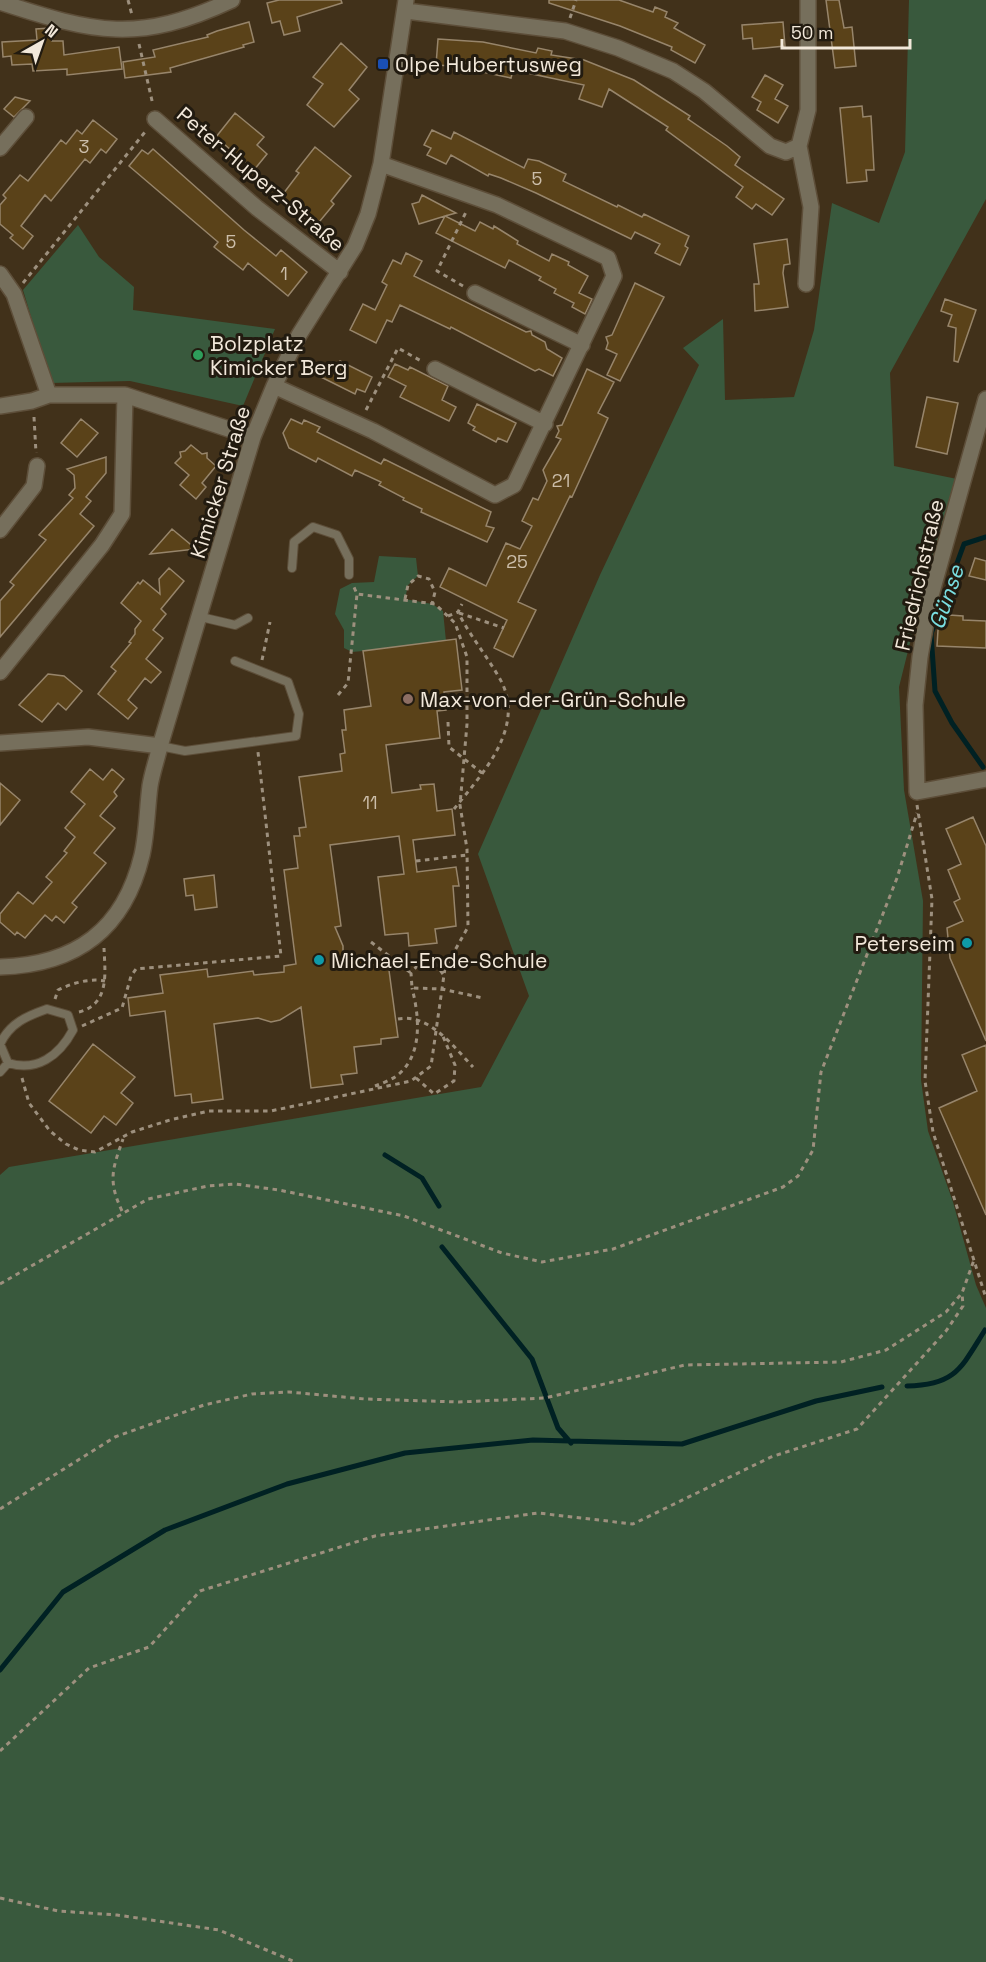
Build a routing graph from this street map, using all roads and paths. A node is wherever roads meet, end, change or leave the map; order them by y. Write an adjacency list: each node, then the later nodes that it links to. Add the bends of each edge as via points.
1 (128, 0): 6 (path)
2 (232, 0): 6 (street, via 200,15)
3 (808, 0): 9 (street, via 808,110)
4 (0, 2): 6 (street, via 93,29)
5 (406, 6): 9 (street, via 565,31 608,45 673,71 778,150 786,152); 11 (street, Kimicker Straße)
6 (135, 30): 8 (path)
7 (26, 117): 10 (street)
8 (156, 119): 13 (street, Peter-Huperz-Straße, via 257,208); 17 (path)
9 (799, 146): 15 (street, via 811,207)
10 (0, 148)
11 (381, 164): 12 (street); 13 (street, Kimicker Straße, via 368,214)
12 (473, 196): 16 (path, via 437,271); 18 (street, via 608,258 614,276)
13 (340, 272): 20 (street, Kimicker Straße, via 299,335)
14 (0, 274): 17 (street)
15 (806, 284)
16 (475, 292): 18 (street)
17 (14, 294): 22 (street)
18 (582, 345): 27 (street)
19 (435, 369): 26 (path, via 398,348); 27 (street)
20 (274, 386): 26 (street); 28 (street, Kimicker Straße)
21 (125, 394): 22 (street); 28 (street); 45 (street, via 122,514 102,545)
22 (49, 395): 24 (street)
23 (986, 399): 54 (street, Friedrichstraße, via 930,599 915,705)
24 (32, 401): 25 (street); 29 (path)
25 (0, 406)
26 (358, 424): 27 (street, via 495,495 514,485)
27 (545, 424)
28 (254, 437): 39 (street, Kimicker Straße)
29 (37, 466): 30 (street, via 34,486)
30 (0, 530)
31 (292, 568): 32 (lane, via 294,542 313,527 337,535 349,559)
32 (349, 575): 33 (path)
33 (357, 594): 34 (path); 46 (path, via 348,684)
34 (405, 599): 35 (path); 35 (path, via 408,585 418,576 429,579 435,592)
35 (432, 604): 38 (path)
36 (462, 604): 37 (path)
37 (458, 612): 38 (path); 42 (path); 52 (path, via 501,680 508,699 506,731)
38 (448, 616): 51 (path, via 455,623 467,657)
39 (201, 617): 40 (lane, via 235,626); 50 (street, Kimicker Straße)
40 (248, 618)
41 (270, 622): 44 (path)
42 (504, 628)
43 (235, 661): 44 (lane)
44 (259, 671): 48 (lane, via 288,682 299,714 296,736)
45 (0, 672)
46 (338, 695)
47 (448, 722): 51 (path, via 449,747)
48 (257, 741): 50 (lane, via 185,751); 73 (path, via 282,956 136,969 122,1008)
49 (0, 743): 50 (street, via 88,737)
50 (160, 746): 60 (street, Kimicker Straße, via 150,785 142,854 128,897)
51 (464, 759): 52 (path); 55 (path)
52 (482, 773): 55 (path)
53 (986, 779): 54 (street)
54 (917, 792): 57 (path)
55 (460, 800): 56 (path); 58 (path)
56 (454, 809)
57 (917, 813): 84 (path, via 897,878 821,1072 813,1150 798,1176 783,1187 613,1249 542,1262 502,1253 404,1216 235,1184 180,1190); 85 (path, via 932,899 925,1081 933,1132)
58 (467, 855): 59 (path); 64 (path, via 468,927)
59 (416, 861)
60 (104, 931): 62 (street, via 62,958 30,966); 65 (path)
61 (371, 942): 63 (path)
62 (0, 967)
63 (411, 973): 64 (path, via 423,958 432,959); 66 (path)
64 (444, 975): 67 (path)
65 (105, 981): 69 (path, via 92,978 58,990); 70 (path, via 104,992 89,1010)
66 (412, 988): 67 (path); 72 (path)
67 (442, 989): 68 (path); 74 (path)
68 (483, 998)
69 (52, 1010): 70 (lane); 76 (lane, via 25,1017 7,1031)
70 (68, 1016): 73 (lane)
71 (398, 1019): 72 (path, via 409,1017)
72 (417, 1021): 74 (path); 82 (path, via 415,1048 407,1064 399,1074)
73 (73, 1030): 78 (lane, via 63,1048 41,1062)
74 (436, 1031): 75 (path); 81 (path, via 431,1066)
75 (442, 1034): 79 (path); 81 (path, via 455,1065 454,1081 434,1094)
76 (0, 1044): 77 (lane)
77 (8, 1063): 78 (lane); 80 (lane)
78 (22, 1067): 83 (path, via 22,1087 29,1103 50,1131 66,1144 95,1152)
79 (473, 1067)
80 (0, 1072)
81 (415, 1078): 82 (path)
82 (371, 1089): 83 (path, via 271,1112 209,1111)
83 (123, 1137): 84 (path, via 114,1163 112,1190)
84 (122, 1211): 86 (path, via 94,1232)
85 (974, 1260): 87 (path); 88 (path)
86 (0, 1284)
87 (962, 1293): 89 (path, via 946,1312 886,1350 841,1362 686,1365 545,1398 459,1402 289,1392 252,1394 115,1437); 90 (path, via 963,1306 946,1331 857,1429 771,1457 633,1524 538,1513 375,1536 200,1591 149,1647 89,1668)
88 (986, 1298)
89 (0, 1509)
90 (0, 1751)
91 (0, 1898): 92 (path, via 58,1911 219,1930)
92 (295, 1962)

